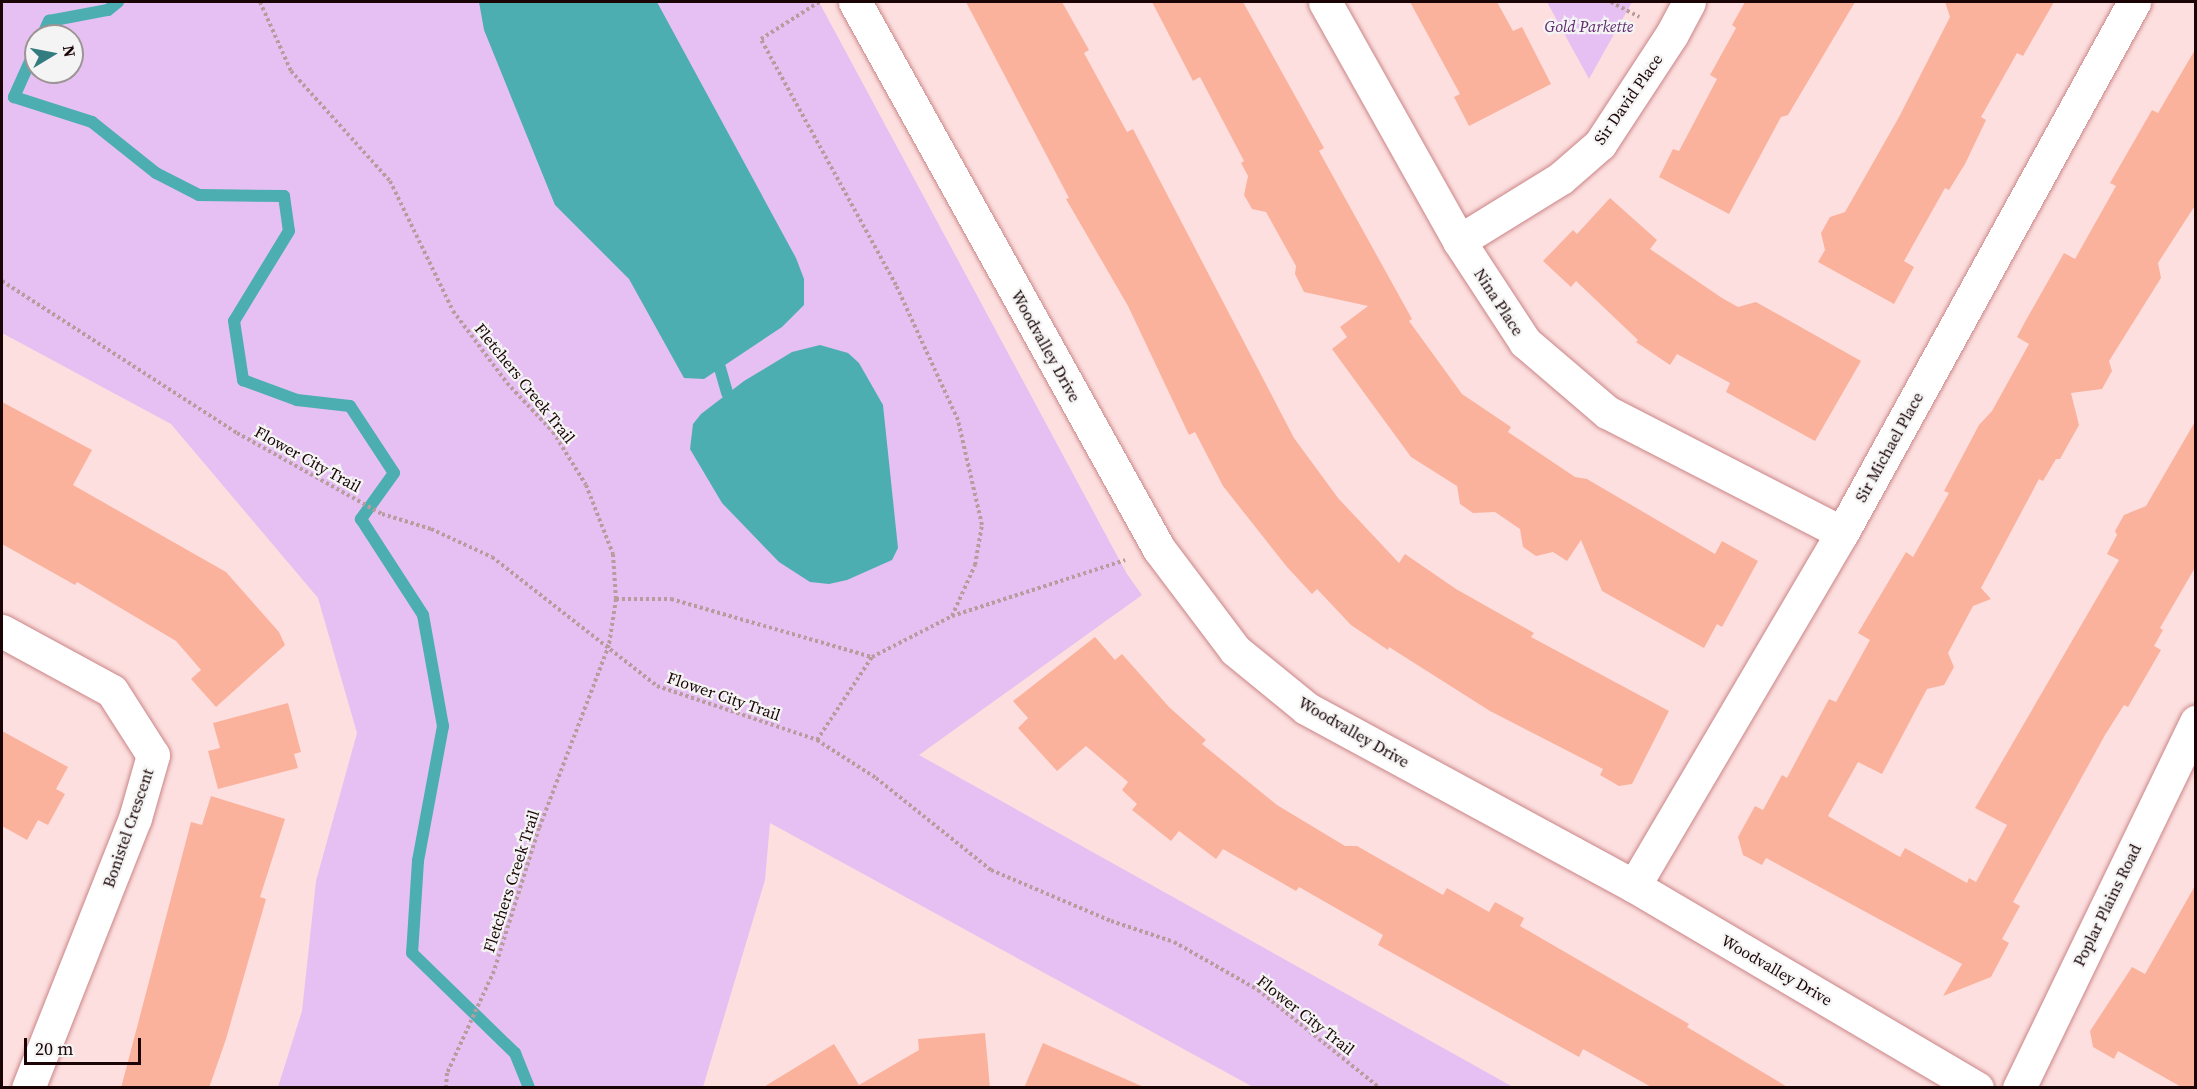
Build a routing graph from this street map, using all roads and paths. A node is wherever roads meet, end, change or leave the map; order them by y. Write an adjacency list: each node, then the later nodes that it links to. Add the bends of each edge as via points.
1 (260, 2): 11 (path, Fletchers Creek Trail, via 291,71 390,181 453,311 507,383 553,432 586,485 614,554)
2 (819, 2): 12 (path, via 761,39 896,285 958,420 982,525 975,565)
3 (855, 2): 10 (street, Woodvalley Drive)
4 (1325, 2): 7 (street, Nina Place)
5 (1689, 2): 7 (street, Sir David Place, via 1599,144 1561,178)
6 (2134, 2): 9 (street, Sir Michael Place)
7 (1459, 241): 9 (street, Nina Place, via 1525,342 1607,411)
8 (2, 281): 14 (path, Flower City Trail, via 237,433 382,514 431,529 492,557)
9 (1842, 532): 18 (street, Sir Michael Place)
10 (1159, 549): 12 (path); 18 (street, Woodvalley Drive, via 1235,650 1306,708)
11 (616, 599): 14 (path, Fletchers Creek Trail); 15 (path, via 671,599)
12 (952, 616): 15 (path)
13 (2, 631): 19 (street, Bonistel Crescent, via 112,691 153,755 135,818)
14 (609, 645): 17 (path, Flower City Trail, via 657,686); 20 (path, Fletchers Creek Trail, via 539,828 494,971 447,1073)
15 (872, 657): 17 (path)
16 (2196, 722): 23 (street, Poplar Plains Road)
17 (817, 740): 21 (path, Flower City Trail, via 876,778 991,870 1111,921 1174,942 1258,990)
18 (1634, 886): 22 (street, Woodvalley Drive)
19 (28, 1088)
20 (446, 1088)
21 (1380, 1088)
22 (1977, 1088)
23 (2019, 1088)

